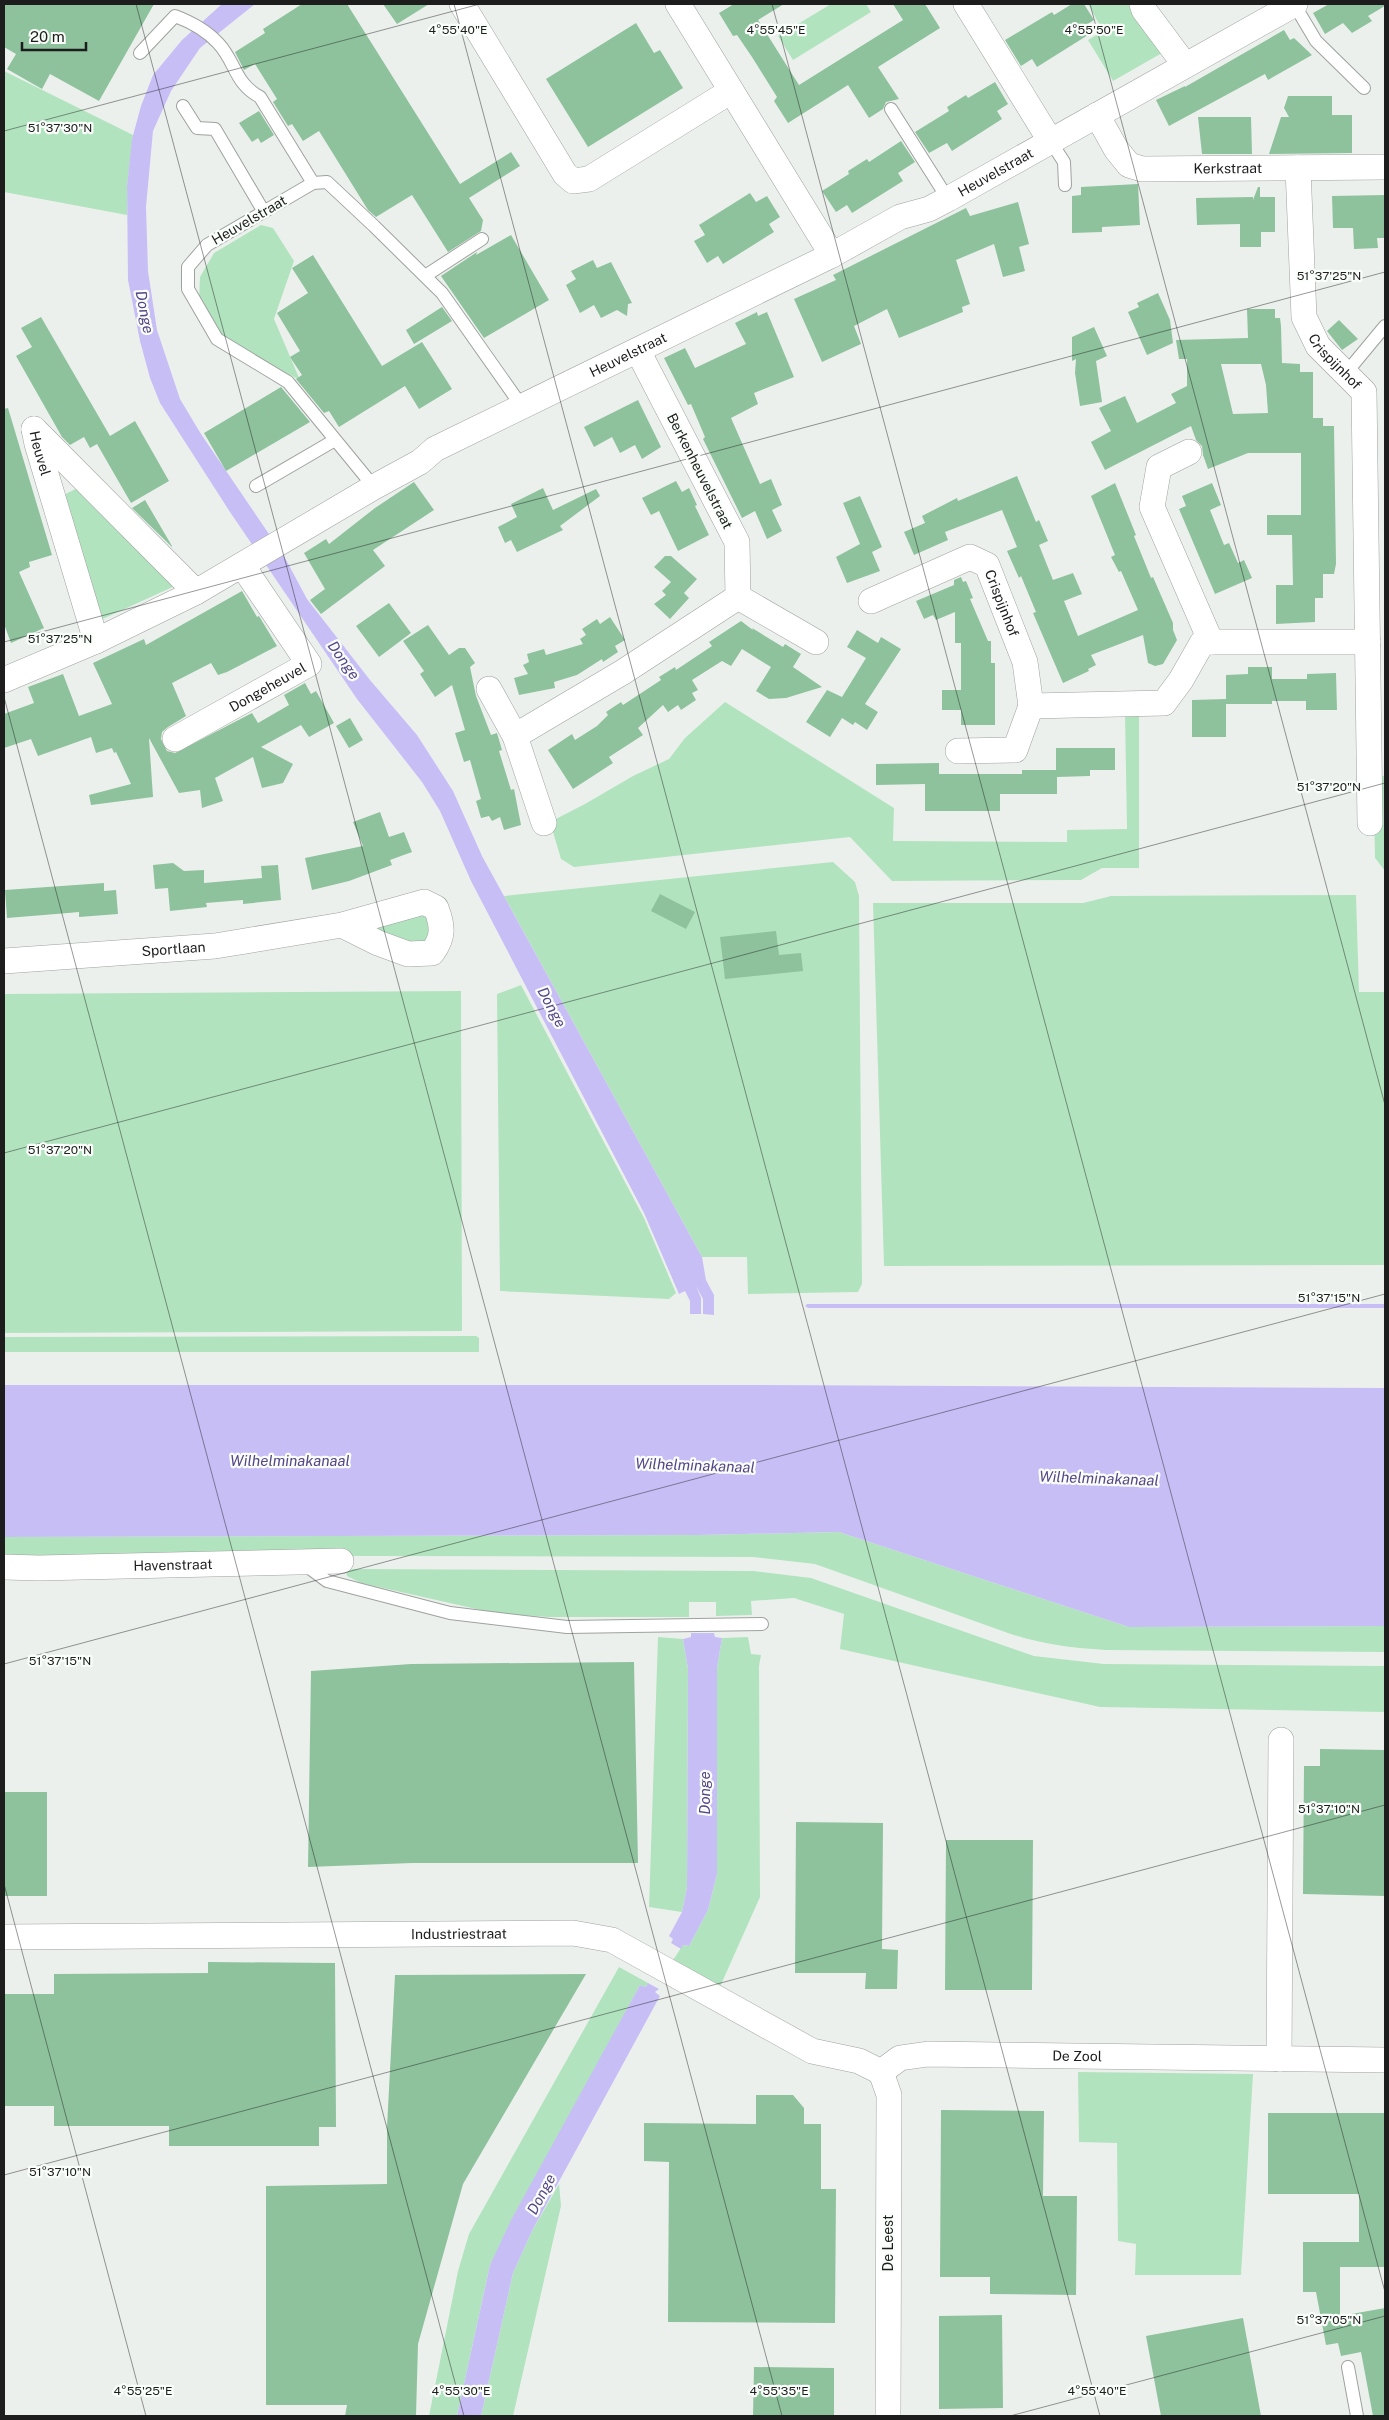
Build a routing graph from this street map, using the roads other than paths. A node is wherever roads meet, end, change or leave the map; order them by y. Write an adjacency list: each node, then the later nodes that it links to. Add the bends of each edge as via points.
1 (462, 4): 9 (street, via 565,174 573,181 589,179)
2 (678, 4): 9 (street)
3 (966, 4): 13 (street)
4 (1142, 4): 7 (street)
5 (1294, 4): 7 (street, Heuvelstraat); 8 (lane, via 1316,41)
6 (140, 53): 16 (lane, via 175,16 194,24 218,43 247,90 260,98)
7 (1185, 65): 12 (street, Heuvelstraat)
8 (1364, 88)
9 (731, 91): 21 (street)
10 (183, 106): 19 (lane, via 197,128 215,129)
11 (891, 109): 18 (lane)
12 (1097, 115): 13 (street, Heuvelstraat); 15 (street, Kerkstraat, via 1129,165 1142,168)
13 (1052, 142): 17 (lane, via 1064,162); 18 (street, Heuvelstraat)
14 (1385, 167): 15 (street, Kerkstraat)
15 (1298, 168): 25 (street, Crispijnhof, via 1304,317 1318,346)
16 (313, 183): 19 (lane, Heuvelstraat); 22 (lane, via 327,182)
17 (1065, 185)
18 (948, 200): 21 (street, Heuvelstraat, via 900,217)
19 (264, 212): 27 (lane, Heuvelstraat, via 207,245 188,267 188,289 217,339 288,382)
20 (482, 239): 22 (lane)
21 (832, 254): 24 (street, Heuvelstraat)
22 (425, 276): 26 (lane, via 442,293)
23 (1385, 326): 25 (lane)
24 (638, 351): 26 (street, Heuvelstraat); 33 (street, Berkenheuvelstraat, via 737,542)
25 (1346, 372): 38 (street, Crispijnhof, via 1364,392)
26 (524, 408): 30 (street, Heuvelstraat, via 436,449 420,462)
27 (335, 440): 29 (lane); 30 (lane, Heuvelstraat)
28 (1189, 452): 37 (street, via 1160,467 1152,507)
29 (256, 486)
30 (374, 487): 31 (street, Heuvelstraat)
31 (242, 565): 32 (street, Heuvelstraat); 43 (street, Dongeheuvel, via 309,664)
32 (196, 592): 35 (street, Heuvelstraat); 35 (street, Heuvel, via 34,429)
33 (738, 598): 36 (street); 42 (street)
34 (871, 600): 41 (street, Crispijnhof, via 970,557 987,565 1025,662)
35 (96, 641): 39 (street, Heuvelstraat)
36 (816, 642)
37 (1211, 642): 38 (street); 41 (street, via 1202,643 1164,703)
38 (1368, 642): 46 (street, Crispijnhof)
39 (4, 680)
40 (489, 689): 42 (street)
41 (1031, 706): 44 (street, Crispijnhof, via 1015,750)
42 (515, 736): 45 (street)
43 (175, 739)
44 (958, 751)
45 (544, 823)
46 (1370, 823)
47 (342, 925): 48 (street, Sportlaan, via 215,946)
48 (4, 961)
49 (341, 1561): 50 (street, Havenstraat)
50 (302, 1562): 51 (street, Havenstraat); 52 (lane, via 327,1581 450,1613 567,1627)
51 (4, 1567)
52 (762, 1624)
53 (1281, 1740): 55 (street)
54 (4, 1937): 57 (street, Industriestraat, via 573,1933 612,1940 812,2051 859,2061)
55 (1279, 2059): 56 (street, De Zool); 57 (street, De Zool, via 928,2054 900,2058)
56 (1385, 2060)
57 (881, 2072): 59 (street, De Leest, via 889,2095)
58 (1348, 2367): 60 (lane)
59 (888, 2416)
60 (1358, 2416)

